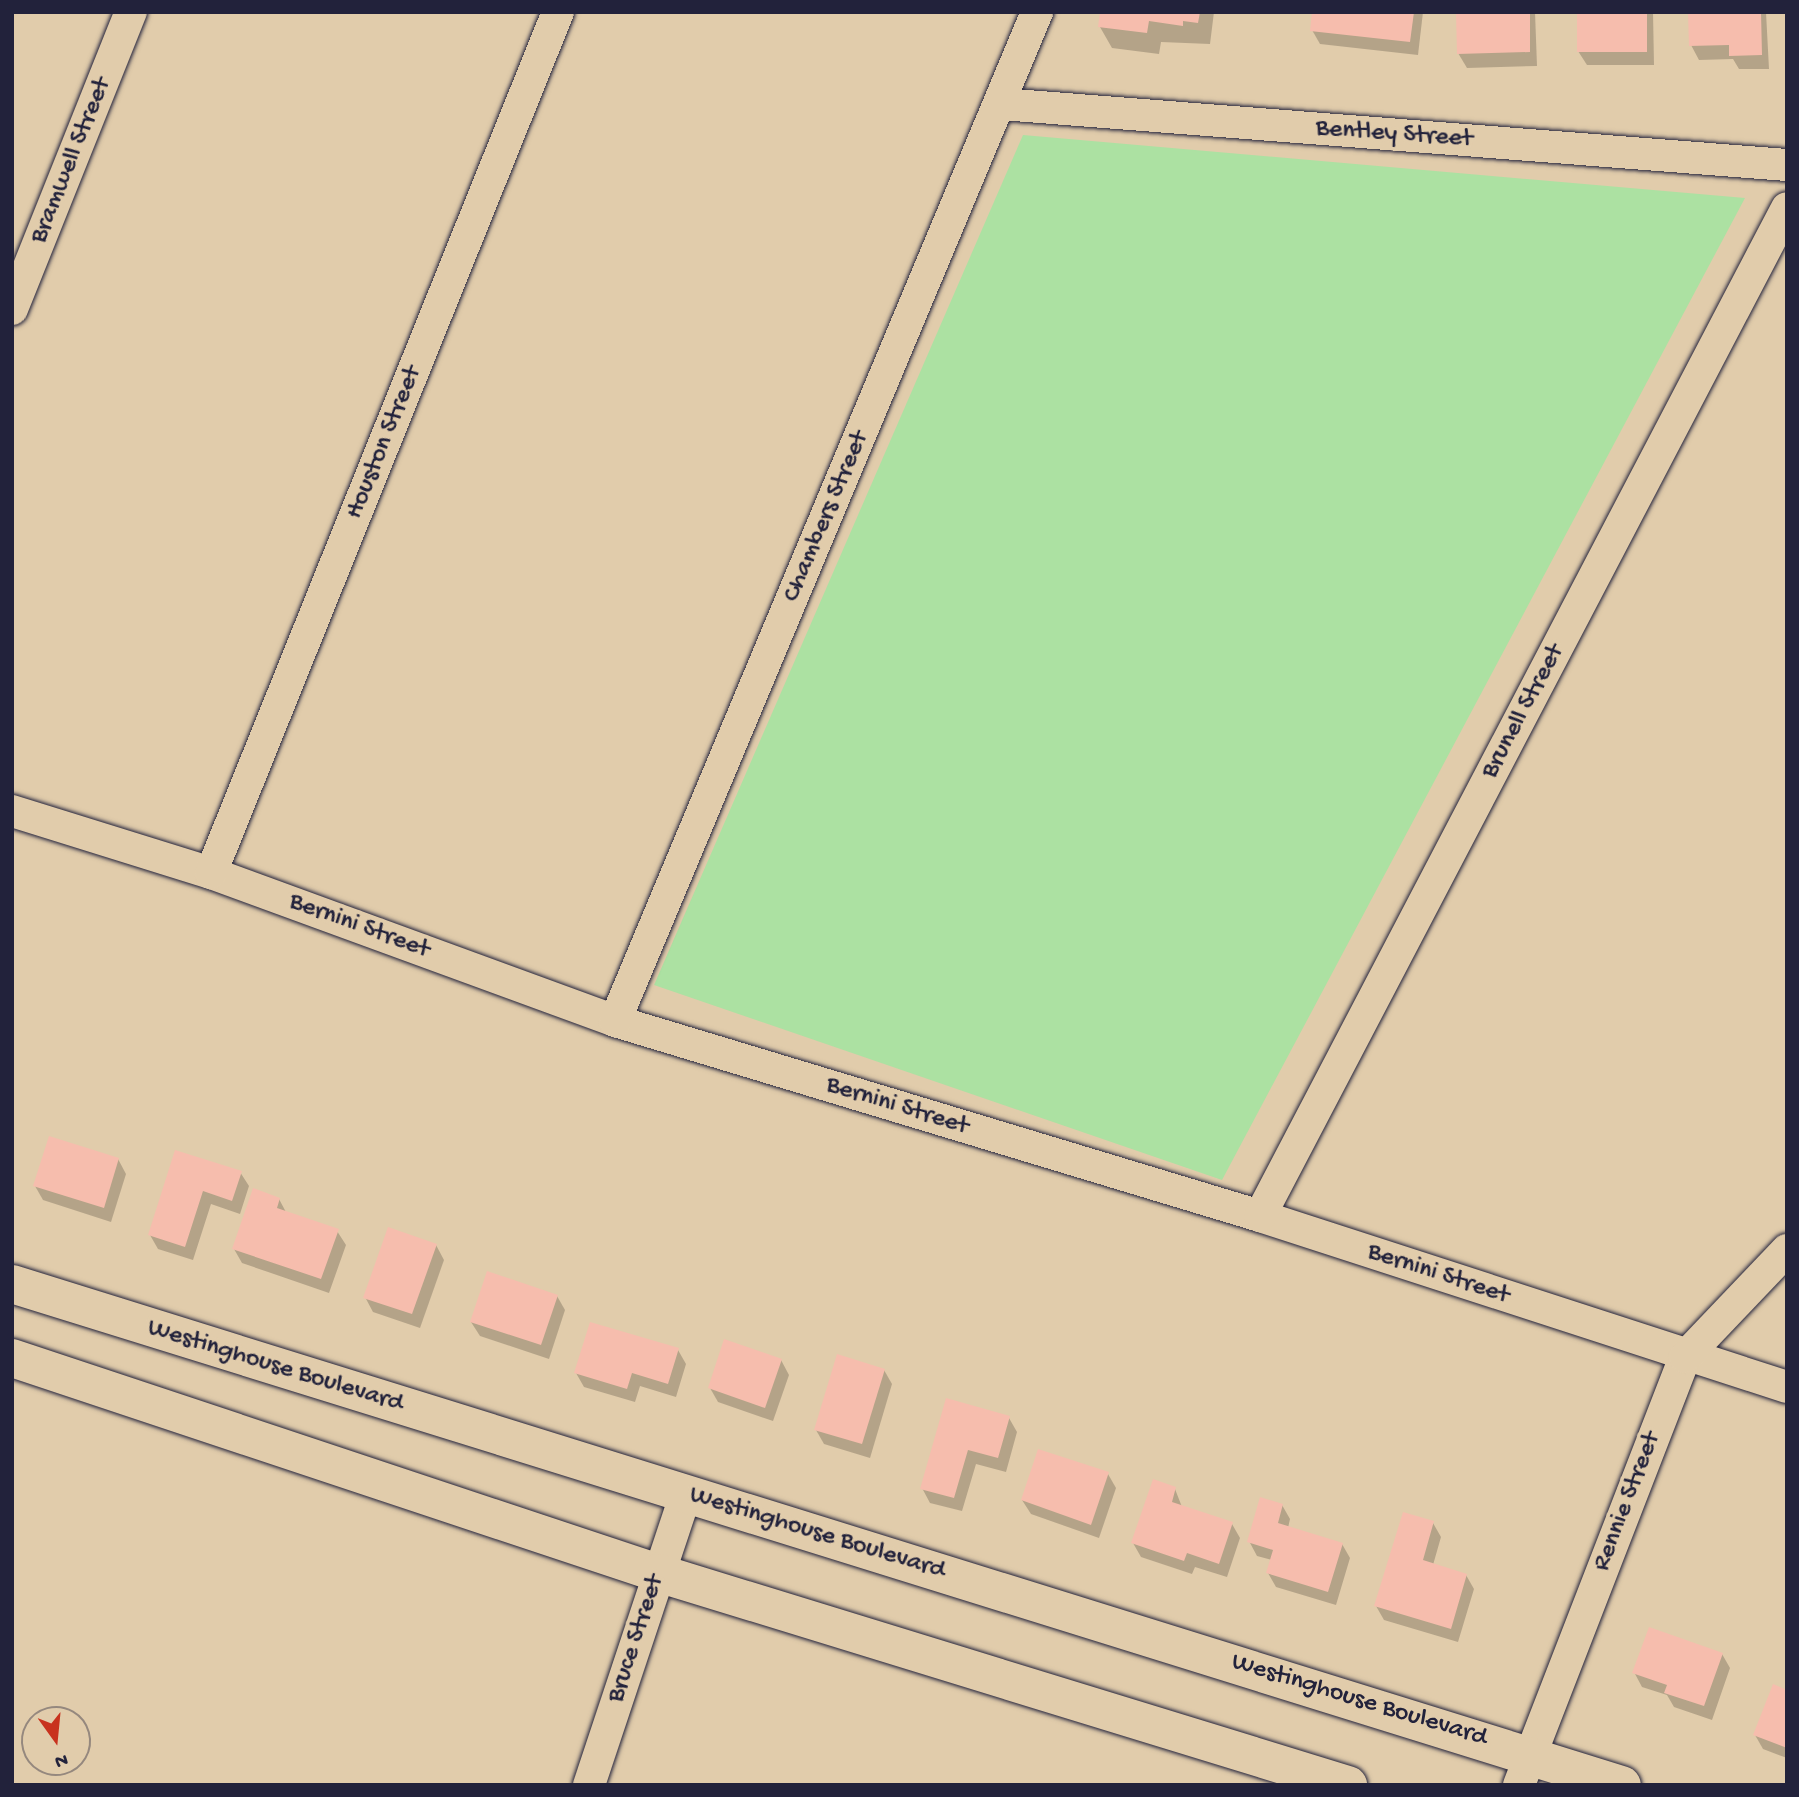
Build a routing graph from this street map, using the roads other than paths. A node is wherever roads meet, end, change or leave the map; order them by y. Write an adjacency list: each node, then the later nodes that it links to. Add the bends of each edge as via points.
1 (131, 12): 7 (street, Bramwell Street)
2 (558, 12): 9 (street, Houston Street)
3 (1037, 12): 4 (street, Chambers Street)
4 (1001, 104): 5 (street, Bentley Street); 10 (street, Chambers Street)
5 (1787, 165)
6 (1787, 208): 11 (street, Brunell Street)
7 (12, 309)
8 (12, 811): 9 (street, Bernini Street)
9 (211, 873): 10 (street, Bernini Street)
10 (615, 1021): 11 (street, Bernini Street)
11 (1260, 1216): 14 (street, Bernini Street)
12 (1787, 1250): 14 (street, Rennie Street)
13 (12, 1284): 17 (street, Westinghouse Boulevard)
14 (1685, 1357): 16 (street, Bernini Street); 19 (street, Rennie Street)
15 (12, 1358): 18 (street)
16 (1787, 1387)
17 (687, 1493): 18 (street, Bruce Street); 19 (street, Westinghouse Boulevard)
18 (658, 1573): 20 (street, Bruce Street); 21 (street)
19 (1524, 1769): 22 (street, Westinghouse Boulevard)
20 (589, 1785)
21 (1348, 1785)
22 (1622, 1785)

